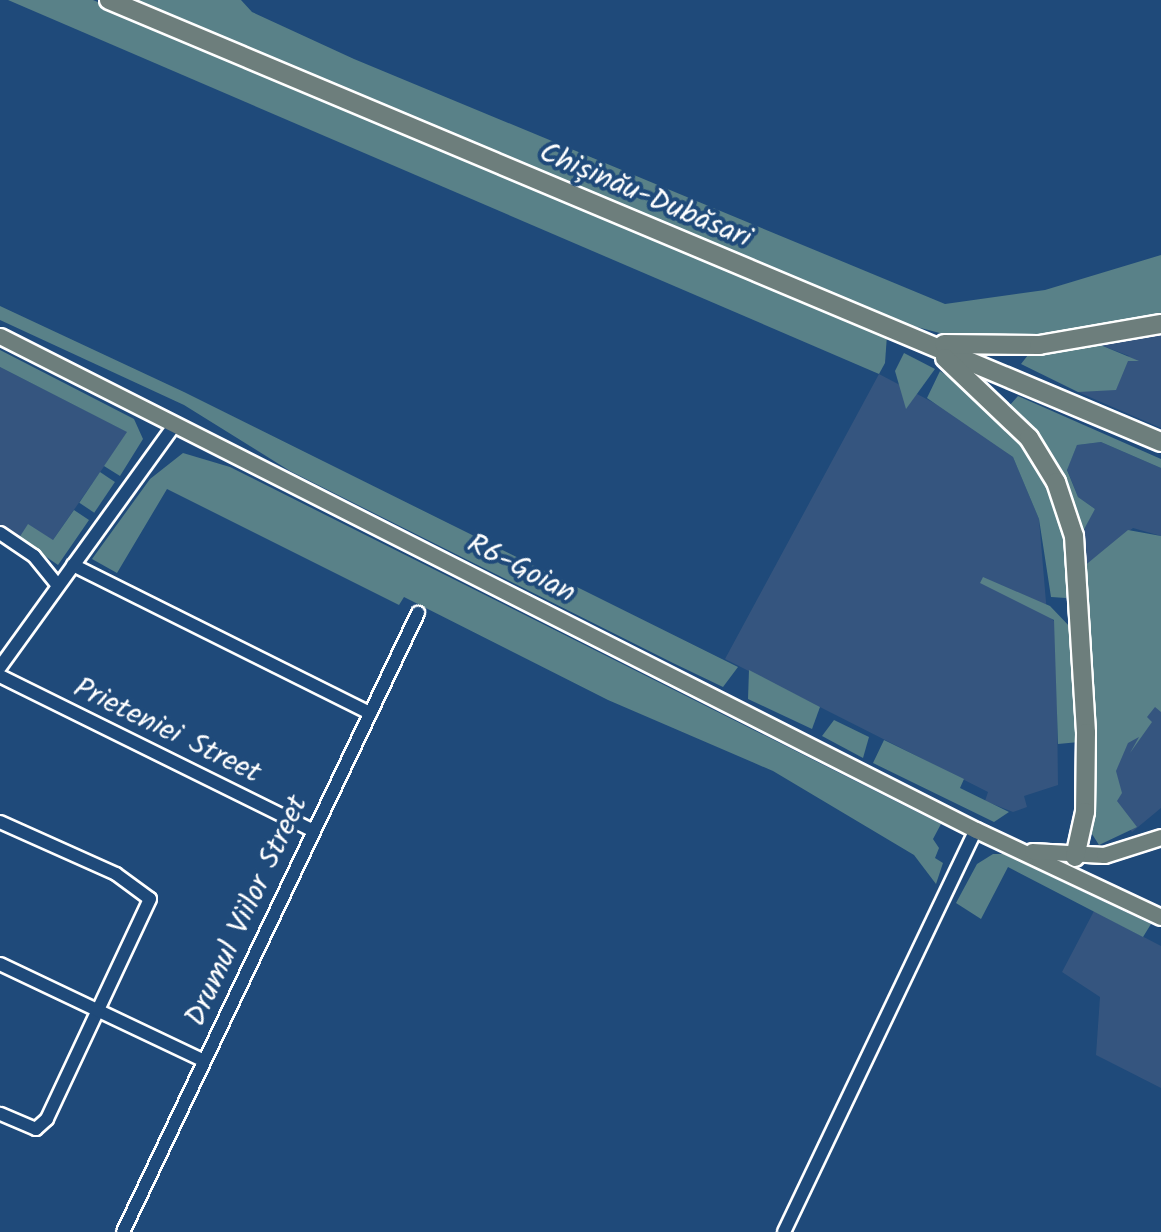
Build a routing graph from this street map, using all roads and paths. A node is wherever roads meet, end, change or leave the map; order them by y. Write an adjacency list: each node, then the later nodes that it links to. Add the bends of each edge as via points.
1 (109, 0): 4 (highway, Chișinău-Dubăsari)
2 (1161, 324): 4 (highway, via 1016,347)
3 (0, 336): 5 (main road, R6-Goian)
4 (925, 342): 6 (highway, Chișinău-Dubăsari); 21 (highway, via 1014,418 1066,508 1080,590 1086,733 1085,812)
5 (175, 424): 8 (street); 17 (main road, R6-Goian)
6 (1161, 442)
7 (0, 533): 9 (street, via 34,556)
8 (73, 566): 9 (street); 13 (street)
9 (58, 586): 11 (street)
10 (418, 613): 13 (street, Drumul Viilor Street)
11 (0, 667)
12 (0, 676): 16 (street, Prieteniei Street)
13 (370, 713): 16 (street, Drumul Viilor Street)
14 (0, 822): 24 (street, via 148,893)
15 (1161, 828): 19 (main road)
16 (312, 830): 25 (street, Drumul Viilor Street)
17 (976, 830): 20 (main road, R6-Goian); 28 (street)
18 (1161, 836): 19 (main road, R6-Goian)
19 (1144, 842): 21 (main road, R6-Goian)
20 (1018, 849): 21 (main road, R6-Goian); 22 (main road, R6-Goian)
21 (1075, 857)
22 (1161, 916)
23 (0, 964): 24 (street)
24 (97, 1011): 25 (street); 26 (street, via 42,1126)
25 (204, 1061): 27 (street, Drumul Viilor Street)
26 (0, 1114)
27 (123, 1232)
28 (784, 1232)

